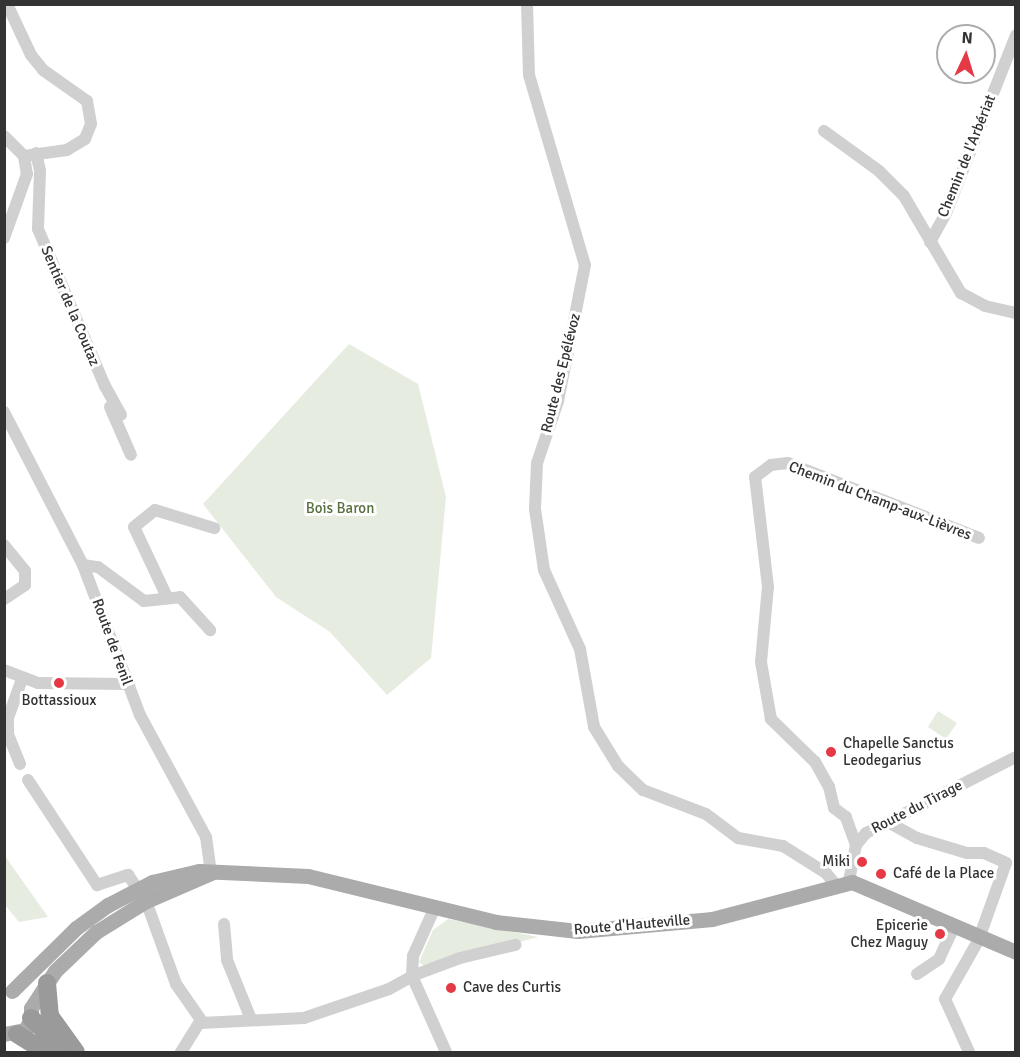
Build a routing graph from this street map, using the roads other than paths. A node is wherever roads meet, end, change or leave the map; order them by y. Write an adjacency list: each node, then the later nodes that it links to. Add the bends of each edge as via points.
1 (7, 4): 6 (street, via 37,63 87,101 91,124 85,139 67,150)
2 (527, 4): 30 (street, Route des Epélévoz, via 529,75 585,265 558,401 536,471 535,509 544,570 580,649 594,728 618,766 643,790 706,814 738,838 783,846)
3 (1016, 35): 8 (street, Chemin de l'Arbériat, via 946,213)
4 (824, 131): 8 (street, Chemin de l'Arbériat, via 879,171 895,188)
5 (4, 136): 6 (street)
6 (30, 155): 7 (street); 10 (street, Sentier de la Coutaz, via 40,171 38,229)
7 (4, 238)
8 (930, 242): 9 (street, Chemin de l'Arbériat, via 960,293 985,306)
9 (1016, 314)
10 (105, 386): 12 (street, Sentier de la Coutaz); 13 (street, Sentier de la Coutaz)
11 (4, 412): 17 (street, Route de Fenil)
12 (121, 415)
13 (131, 455)
14 (214, 528): 18 (street, via 155,510 134,527)
15 (979, 538): 28 (street, Chemin du Champ-aux-Lièvres, via 788,463 771,465 755,477 768,587 761,662 771,718 815,762 829,787 834,808 846,817)
16 (4, 545): 19 (street, via 25,571 25,585)
17 (83, 565): 18 (street, via 98,567 144,601); 23 (street, Route de Fenil)
18 (167, 597): 20 (street, via 180,597)
19 (4, 599)
20 (210, 630)
21 (4, 670): 22 (street)
22 (22, 680): 23 (street); 25 (street, via 8,718 8,734)
23 (126, 684): 29 (street, Route de Fenil, via 206,837)
24 (1016, 756): 27 (street, Route du Tirage)
25 (20, 764)
26 (28, 780): 31 (street, via 97,885 129,875)
27 (888, 822): 28 (street, Route du Tirage, via 866,833); 35 (street, via 917,838 984,853 1006,863)
28 (856, 845): 30 (street, Route du Tirage)
29 (211, 873): 31 (main road); 32 (main road, Route d'Hauteville, via 245,871 308,876)
30 (842, 883): 32 (main road, Route d'Hauteville, via 751,911 598,930 516,926); 34 (main road, via 874,888)
31 (142, 895): 40 (main road, via 85,940); 41 (main road, via 76,928); 44 (street, via 176,984)
32 (435, 907): 39 (street, via 413,956)
33 (224, 924): 43 (street, via 227,960)
34 (954, 927): 35 (main road); 38 (street, via 939,959)
35 (980, 936): 37 (main road); 51 (street, via 945,999)
36 (515, 945): 39 (street, via 460,958)
37 (1016, 952)
38 (917, 974)
39 (412, 976): 43 (street, via 389,989 304,1018); 50 (street)
40 (47, 983): 42 (main road); 48 (highway, via 50,1017)
41 (8, 991): 42 (main road, via 24,997)
42 (31, 1013): 45 (main road); 47 (highway)
43 (251, 1019): 44 (street)
44 (201, 1023): 49 (street)
45 (8, 1035): 46 (highway)
46 (46, 1053)
47 (68, 1053)
48 (76, 1053)
49 (181, 1053)
50 (446, 1053)
51 (969, 1053)

